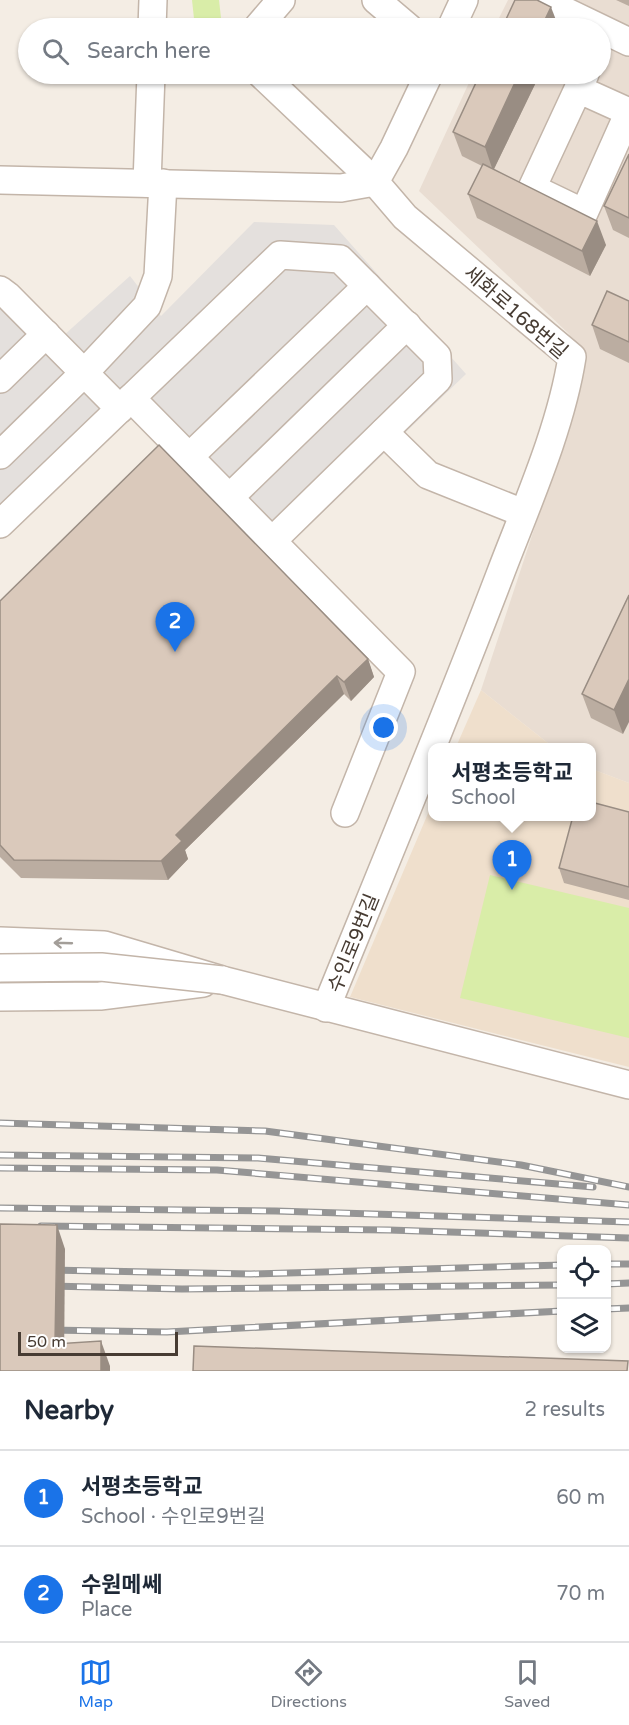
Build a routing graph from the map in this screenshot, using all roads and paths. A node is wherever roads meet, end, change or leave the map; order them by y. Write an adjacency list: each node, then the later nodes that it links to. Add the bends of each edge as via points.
1 (153, 0): 6 (street)
2 (281, 0): 7 (street)
3 (376, 0): 8 (street)
4 (464, 0): 9 (street)
5 (542, 0): 10 (street)
6 (152, 18)
7 (266, 18)
8 (397, 18)
9 (455, 18)
10 (577, 18)
11 (611, 34): 12 (street)
12 (629, 42)
13 (151, 84): 18 (street)
14 (272, 84): 17 (street)
15 (424, 84): 17 (street)
16 (0, 180): 18 (street)
17 (375, 182): 18 (street, via 341,188); 30 (street, 세화로168번길, via 405,217 572,357 560,412)
18 (155, 183): 23 (street, via 158,276 147,306)
19 (367, 286): 21 (street); 25 (street, via 340,259 280,255); 28 (street)
20 (3, 297): 22 (street)
21 (406, 326): 26 (street, via 437,356 438,379); 29 (street)
22 (46, 334): 23 (street); 24 (street)
23 (84, 373): 25 (street); 27 (street)
24 (0, 379)
25 (125, 403): 28 (street); 31 (street)
26 (384, 432): 30 (street, via 428,475); 32 (street)
27 (0, 455)
28 (189, 457): 29 (street)
29 (230, 498): 32 (street)
30 (523, 513): 33 (street, 세화로168번길)
31 (0, 524)
32 (272, 541): 36 (street, via 401,672)
33 (469, 656): 34 (street, 수인로9번길)
34 (434, 743)
35 (428, 757): 43 (street, 수인로9번길)
36 (345, 813)
37 (0, 941): 38 (street, one-way to 37)
38 (104, 945): 40 (street); 41 (street, via 116,964 110,987)
39 (0, 968): 40 (street, bridge, via 101,967)
40 (222, 980): 41 (street); 43 (street)
41 (100, 996): 42 (street)
42 (0, 997)
43 (326, 1008): 44 (street, 수인로9번길)
44 (629, 1085)

